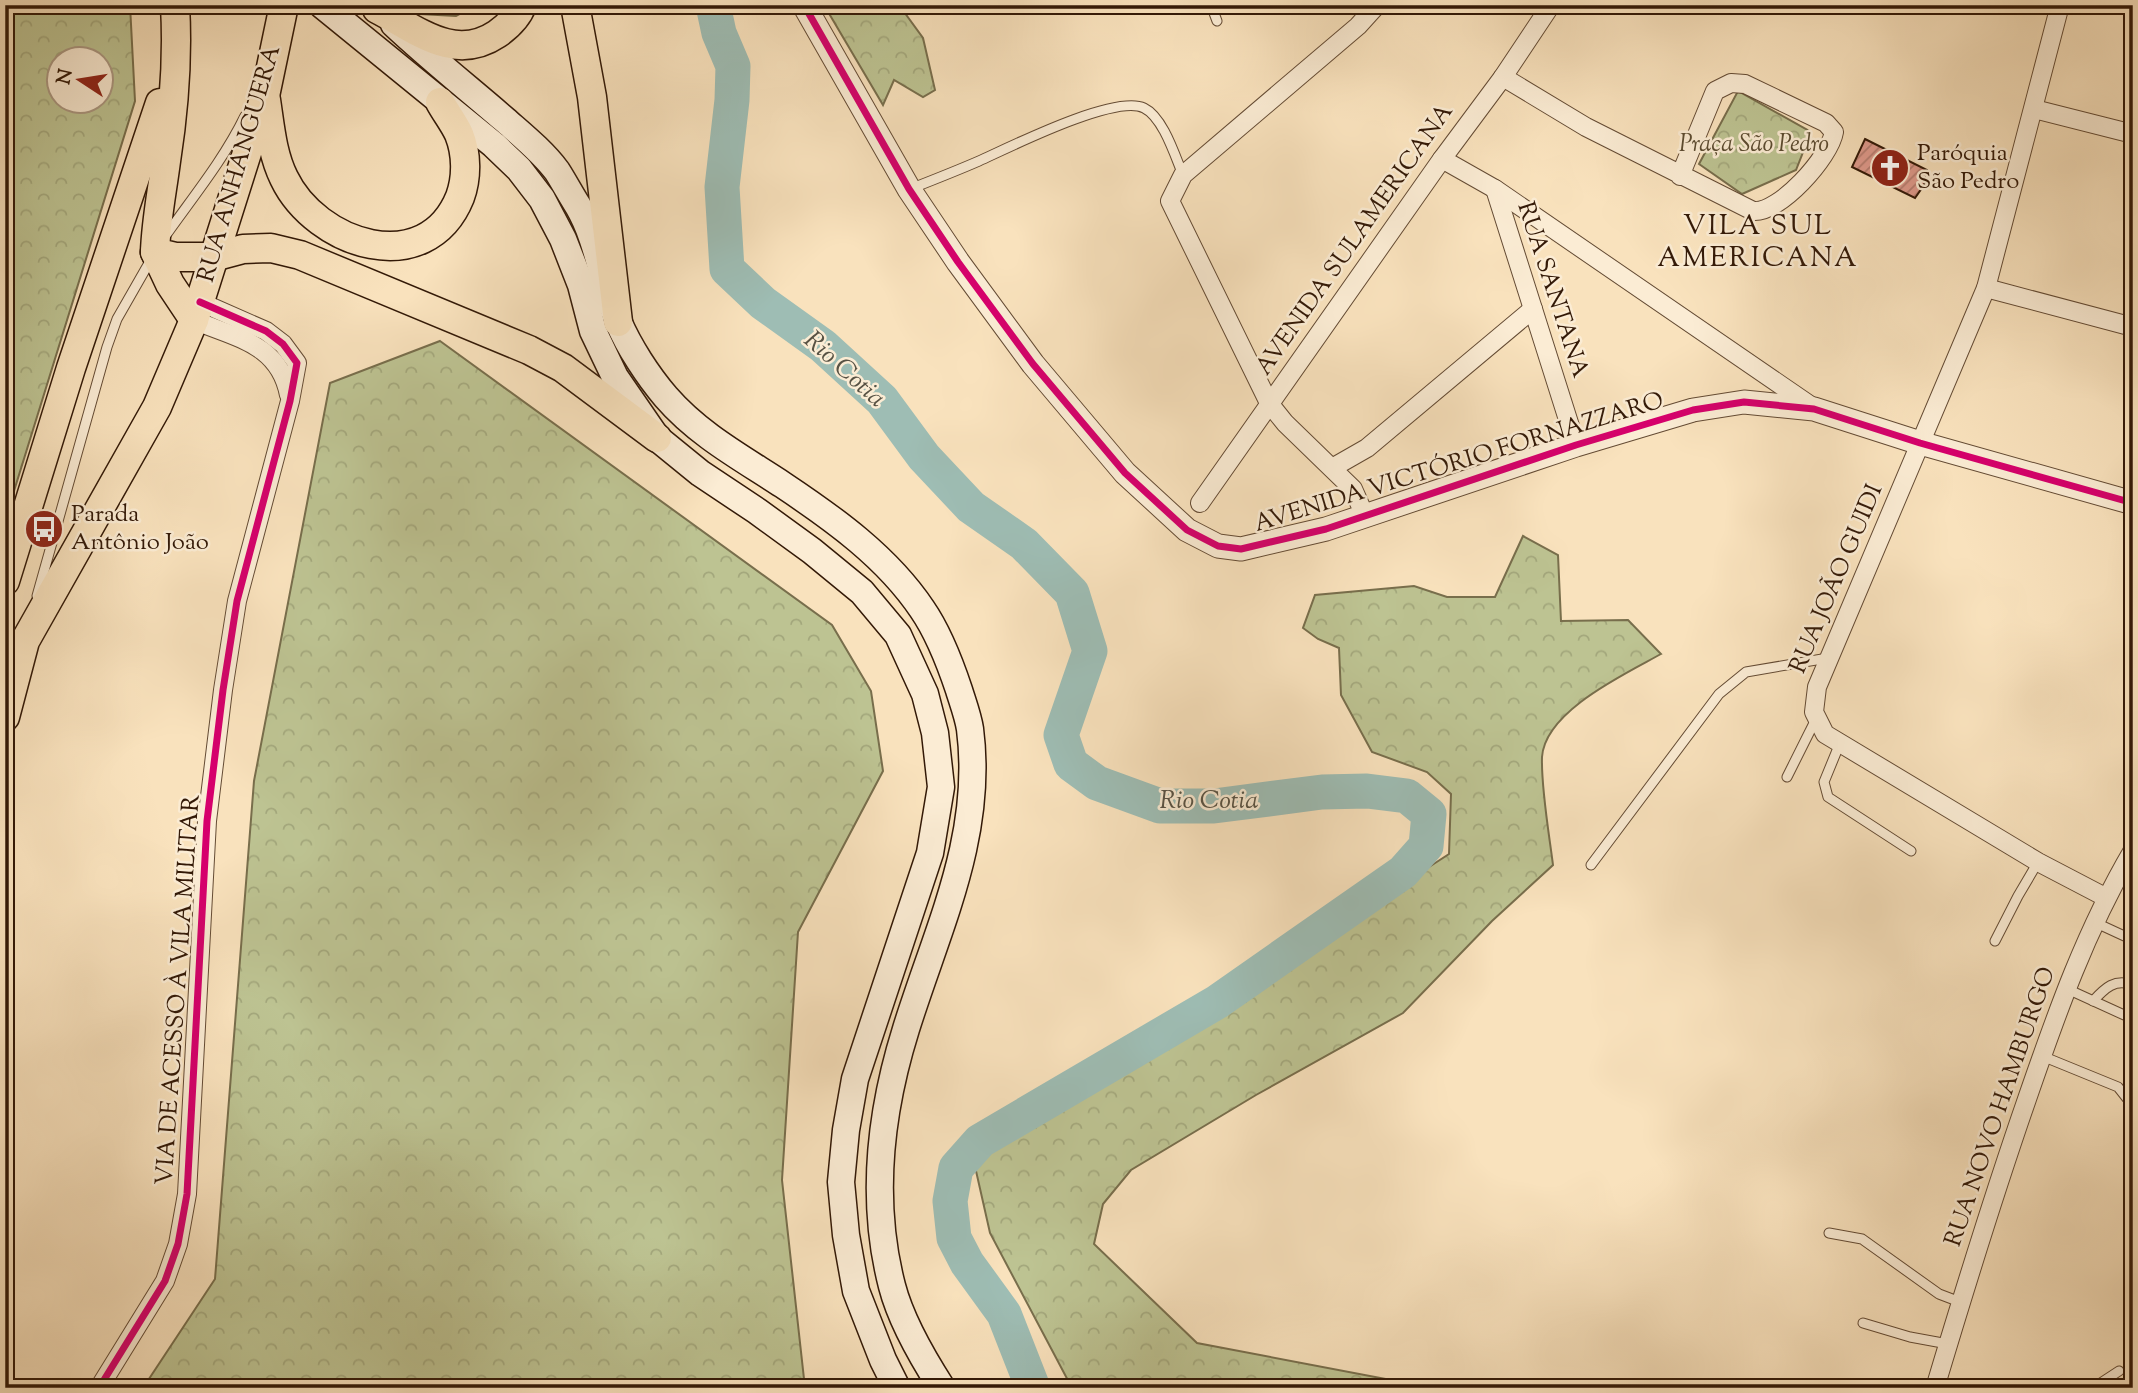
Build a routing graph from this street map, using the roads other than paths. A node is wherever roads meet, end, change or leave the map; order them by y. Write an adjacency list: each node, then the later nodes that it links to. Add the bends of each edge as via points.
1 (175, 5): 14 (main road)
2 (185, 5): 14 (main road)
3 (322, 5): 17 (main road)
4 (522, 5): 11 (main road, via 504,30 470,46 425,37)
5 (575, 5): 30 (main road, via 592,97)
6 (804, 5): 23 (street, AVENIDA VICTÓRIO FORNAZZARO)
7 (1211, 5): 12 (lane)
8 (1377, 5): 21 (street)
9 (1551, 5): 15 (street, AVENIDA SULAMERICANA)
10 (2060, 5): 18 (street, RUA JOÃO GUIDI)
11 (375, 7): 30 (main road, via 555,168 581,211)
12 (1217, 21)
13 (280, 25): 16 (main road, RUA ANHANGUERA)
14 (177, 46): 25 (main road); 41 (main road)
15 (1503, 76): 20 (street, AVENIDA SULAMERICANA); 22 (street, via 1586,127)
16 (257, 98): 17 (main road, via 284,179 311,214 336,233 361,244 382,246 415,242 434,234 453,215 463,188 466,160 459,135); 25 (lane, via 226,153); 26 (main road, RUA ANHANGUERA)
17 (440, 102): 34 (main road, via 519,169 542,199 563,239 593,331 615,377)
18 (2034, 109): 19 (street); 27 (street, RUA JOÃO GUIDI)
19 (2133, 134)
20 (1442, 159): 24 (street); 32 (street, AVENIDA SULAMERICANA)
21 (1183, 176): 23 (lane, via 1155,115 1142,106 1123,106 1061,124); 32 (street, via 1170,201)
22 (1680, 176): 22 (street, via 1715,91 1731,83 1745,84 1826,123 1834,132 1806,178 1763,211 1753,211)
23 (909, 189): 40 (street, AVENIDA VICTÓRIO FORNAZZARO, via 1033,364 1125,473 1187,530 1218,546 1241,549)
24 (1495, 189): 28 (street, RUA SANTANA); 33 (street)
25 (155, 252): 26 (main road); 29 (main road, via 181,303); 42 (lane, via 107,346)
26 (213, 257): 29 (main road, RUA ANHANGUERA); 34 (main road, via 271,248 300,254 529,350 563,368)
27 (1986, 288): 31 (street); 35 (street, RUA JOÃO GUIDI)
28 (1532, 309): 36 (street, RUA SANTANA); 37 (street, via 1367,448)
29 (197, 311): 42 (main road, RUA ANHANGUERA, via 157,407); 66 (street, VIA DE ACESSO À VILA MILITAR, via 275,360 286,379 290,401 237,601 223,691 207,821 187,1194 178,1244 165,1281)
30 (618, 321): 68 (main road, via 666,397 693,424 817,508 867,547 903,584 925,612 970,725 974,785 965,846 906,1030 887,1104 878,1172 881,1228 892,1288)
31 (2133, 327)
32 (1269, 403): 37 (street); 38 (street, AVENIDA SULAMERICANA)
33 (1814, 409): 35 (street, AVENIDA VICTÓRIO FORNAZZARO); 36 (street, AVENIDA VICTÓRIO FORNAZZARO, via 1744,402 1693,410)
34 (657, 438): 67 (main road, via 862,592 898,635 932,720 941,787 930,853 855,1079 841,1182 856,1291)
35 (1920, 443): 39 (street, AVENIDA VICTÓRIO FORNAZZARO); 43 (street, RUA JOÃO GUIDI)
36 (1576, 445): 40 (street, AVENIDA VICTÓRIO FORNAZZARO)
37 (1332, 468): 40 (street, via 1353,489)
38 (1200, 503)
39 (2133, 503)
40 (1365, 516)
41 (5, 581)
42 (25, 641): 44 (main road, RUA ANHANGUERA)
43 (1828, 658): 45 (street, RUA JOÃO GUIDI, via 1817,687); 50 (lane, via 1746,672 1719,694)
44 (5, 717)
45 (1827, 732): 46 (lane); 48 (lane, via 1824,782 1828,797); 49 (street)
46 (1787, 777)
47 (2133, 850): 51 (street, RUA NOVO HAMBURGO)
48 (1911, 851)
49 (2038, 862): 51 (street); 54 (lane)
50 (1591, 865)
51 (2105, 897): 52 (street, RUA NOVO HAMBURGO)
52 (2094, 922): 53 (lane); 56 (street, RUA NOVO HAMBURGO)
53 (2133, 940)
54 (1994, 941)
55 (2133, 985): 57 (lane, via 2116,982)
56 (2066, 988): 57 (lane); 59 (street, RUA NOVO HAMBURGO)
57 (2093, 1001): 58 (lane)
58 (2133, 1019)
59 (2042, 1056): 60 (lane, via 2118,1087); 62 (street, RUA NOVO HAMBURGO)
60 (2133, 1106)
61 (1829, 1233): 62 (lane, via 1862,1239 1939,1294)
62 (1960, 1302): 64 (street, RUA NOVO HAMBURGO)
63 (1863, 1323): 64 (lane)
64 (1948, 1344): 69 (street, RUA NOVO HAMBURGO)
65 (2119, 1371): 70 (lane)
66 (99, 1388)
67 (897, 1388)
68 (942, 1388)
69 (1935, 1388)
70 (2093, 1388)

